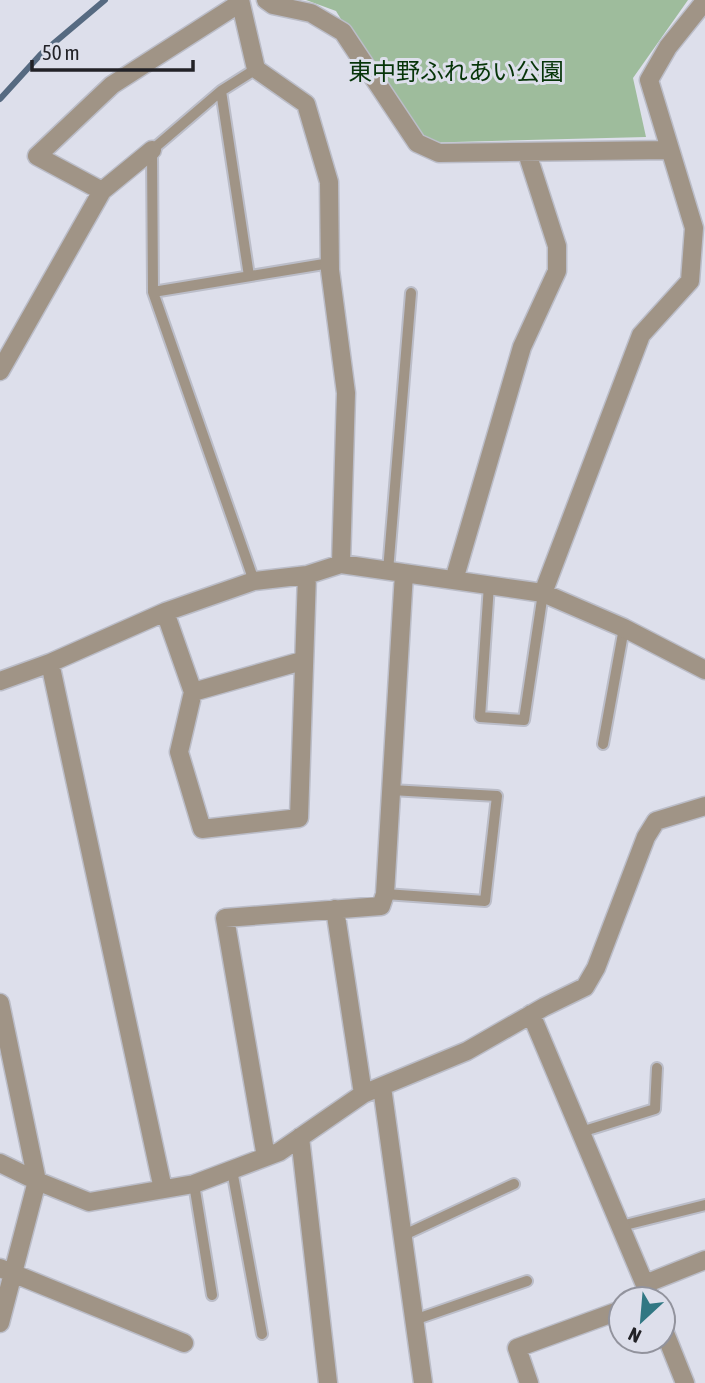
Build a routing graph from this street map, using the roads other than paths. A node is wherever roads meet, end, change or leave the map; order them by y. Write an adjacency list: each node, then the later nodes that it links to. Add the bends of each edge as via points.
1 (266, 0): 8 (street, via 311,13 342,32 417,143 439,153)
2 (705, 1): 6 (street, via 649,79)
3 (240, 2): 4 (street); 9 (street, via 112,85 37,156)
4 (256, 69): 5 (lane); 10 (street, via 306,104 329,182)
5 (221, 91): 7 (lane); 11 (lane)
6 (669, 149): 8 (street); 21 (street, via 694,228 690,281 640,335)
7 (152, 150): 9 (street); 12 (lane)
8 (527, 153): 18 (street, via 557,246 558,271 522,347)
9 (102, 191): 14 (street)
10 (330, 262): 11 (lane); 15 (street, via 346,393)
11 (249, 276): 12 (lane)
12 (153, 292): 19 (lane)
13 (411, 293): 16 (lane)
14 (0, 371)
15 (341, 564): 16 (street); 17 (street)
16 (396, 572): 18 (street); 30 (street)
17 (307, 575): 19 (street); 24 (street)
18 (454, 580): 20 (street)
19 (254, 581): 22 (street)
20 (489, 585): 21 (street); 21 (lane, via 480,717 524,720)
21 (543, 593): 23 (street)
22 (165, 612): 25 (street); 28 (street)
23 (624, 628): 26 (street); 29 (lane)
24 (302, 661): 28 (street); 28 (street, via 299,818 202,829 179,752)
25 (50, 663): 27 (street); 47 (street)
26 (705, 670)
27 (0, 681)
28 (193, 692)
29 (603, 744)
30 (391, 790): 32 (street); 32 (lane, via 497,796 485,901)
31 (705, 806): 35 (street, via 656,821 585,988)
32 (385, 894): 33 (street, via 381,905)
33 (335, 909): 38 (street); 41 (street, via 225,918)
34 (0, 1003): 44 (street)
35 (531, 1014): 37 (street, via 467,1051); 39 (street)
36 (657, 1068): 39 (lane, via 655,1109)
37 (382, 1087): 38 (street); 50 (street)
38 (363, 1094): 40 (street)
39 (581, 1132): 49 (street)
40 (300, 1137): 41 (street); 63 (street)
41 (266, 1157): 43 (street)
42 (0, 1163): 44 (street)
43 (232, 1170): 45 (street); 60 (lane)
44 (37, 1181): 47 (street, via 89,1202); 52 (street)
45 (194, 1184): 47 (street); 56 (lane)
46 (514, 1184): 50 (lane)
47 (163, 1189)
48 (705, 1205): 49 (lane)
49 (621, 1226): 54 (street)
50 (402, 1236): 58 (street)
51 (705, 1260): 55 (street)
52 (6, 1271): 59 (street); 61 (street)
53 (527, 1281): 58 (lane)
54 (646, 1285)
55 (659, 1285)
56 (212, 1295)
57 (607, 1315): 65 (street, via 517,1348)
58 (414, 1320): 64 (street)
59 (0, 1323)
60 (262, 1334)
61 (184, 1343)
62 (674, 1355): 66 (street)
63 (328, 1383)
64 (423, 1383)
65 (529, 1383)
66 (685, 1383)

